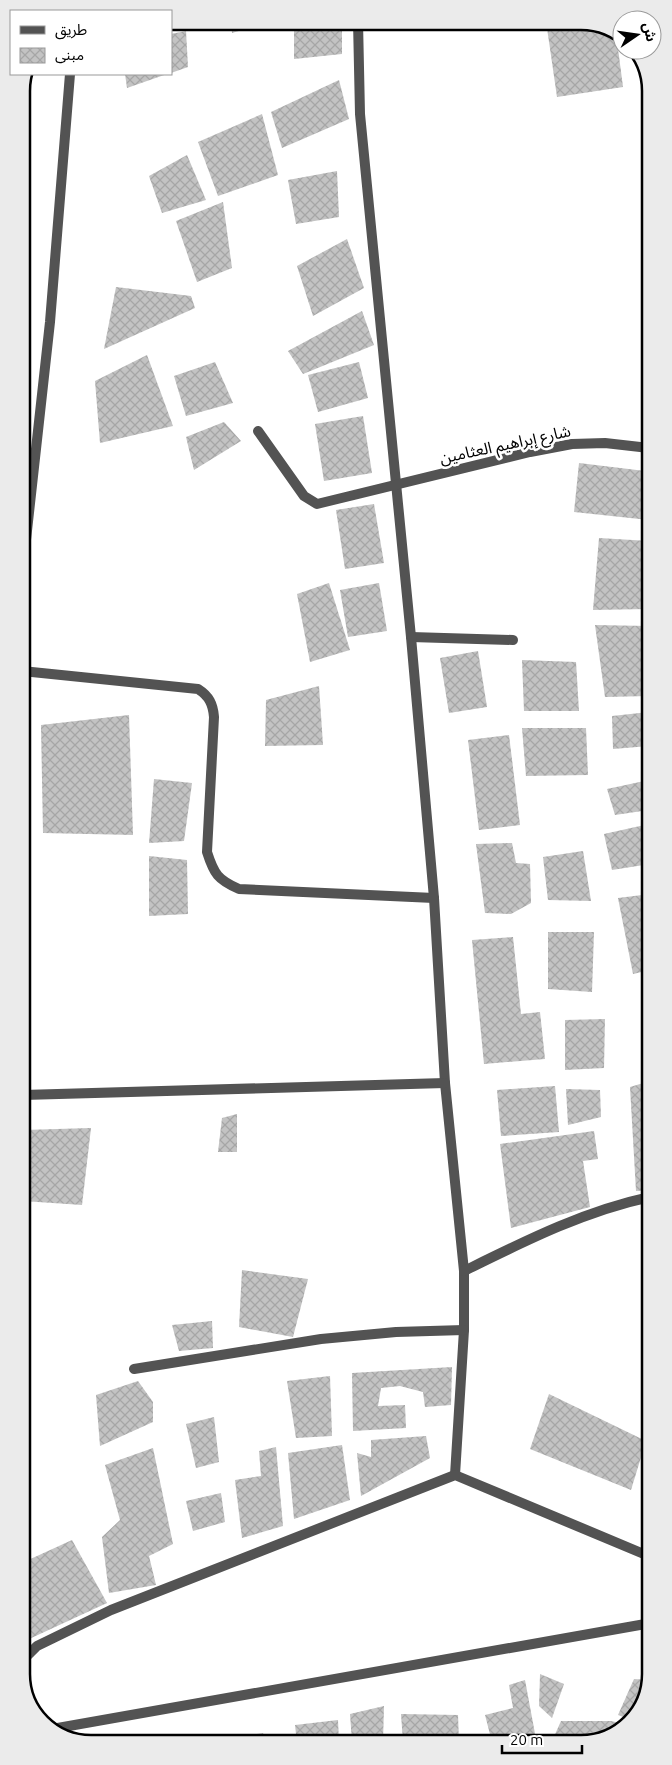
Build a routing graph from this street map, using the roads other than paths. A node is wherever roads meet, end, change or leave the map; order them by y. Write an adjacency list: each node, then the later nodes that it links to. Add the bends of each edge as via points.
1 (358, 30): 5 (street, via 360,114)
2 (70, 75): 6 (street, via 50,322)
3 (258, 431): 5 (street, شارع إبراهيم العثامين, via 311,502 324,503)
4 (642, 447): 5 (street, شارع إبراهيم العثامين, via 605,443 572,444)
5 (397, 483): 7 (street)
6 (30, 503)
7 (411, 637): 8 (street); 10 (street)
8 (513, 640)
9 (30, 672): 10 (street, via 185,688 204,693 213,707 214,717 207,852 222,882 239,889)
10 (434, 898): 11 (street)
11 (445, 1083): 12 (street); 14 (street)
12 (30, 1095)
13 (642, 1199): 14 (street, via 588,1214)
14 (464, 1271): 15 (street)
15 (464, 1330): 16 (street, via 322,1339); 17 (street)
16 (134, 1369)
17 (455, 1475): 18 (street); 20 (street, via 111,1610 37,1646)
18 (642, 1552)
19 (642, 1625): 21 (street)
20 (30, 1653)
21 (63, 1728)

